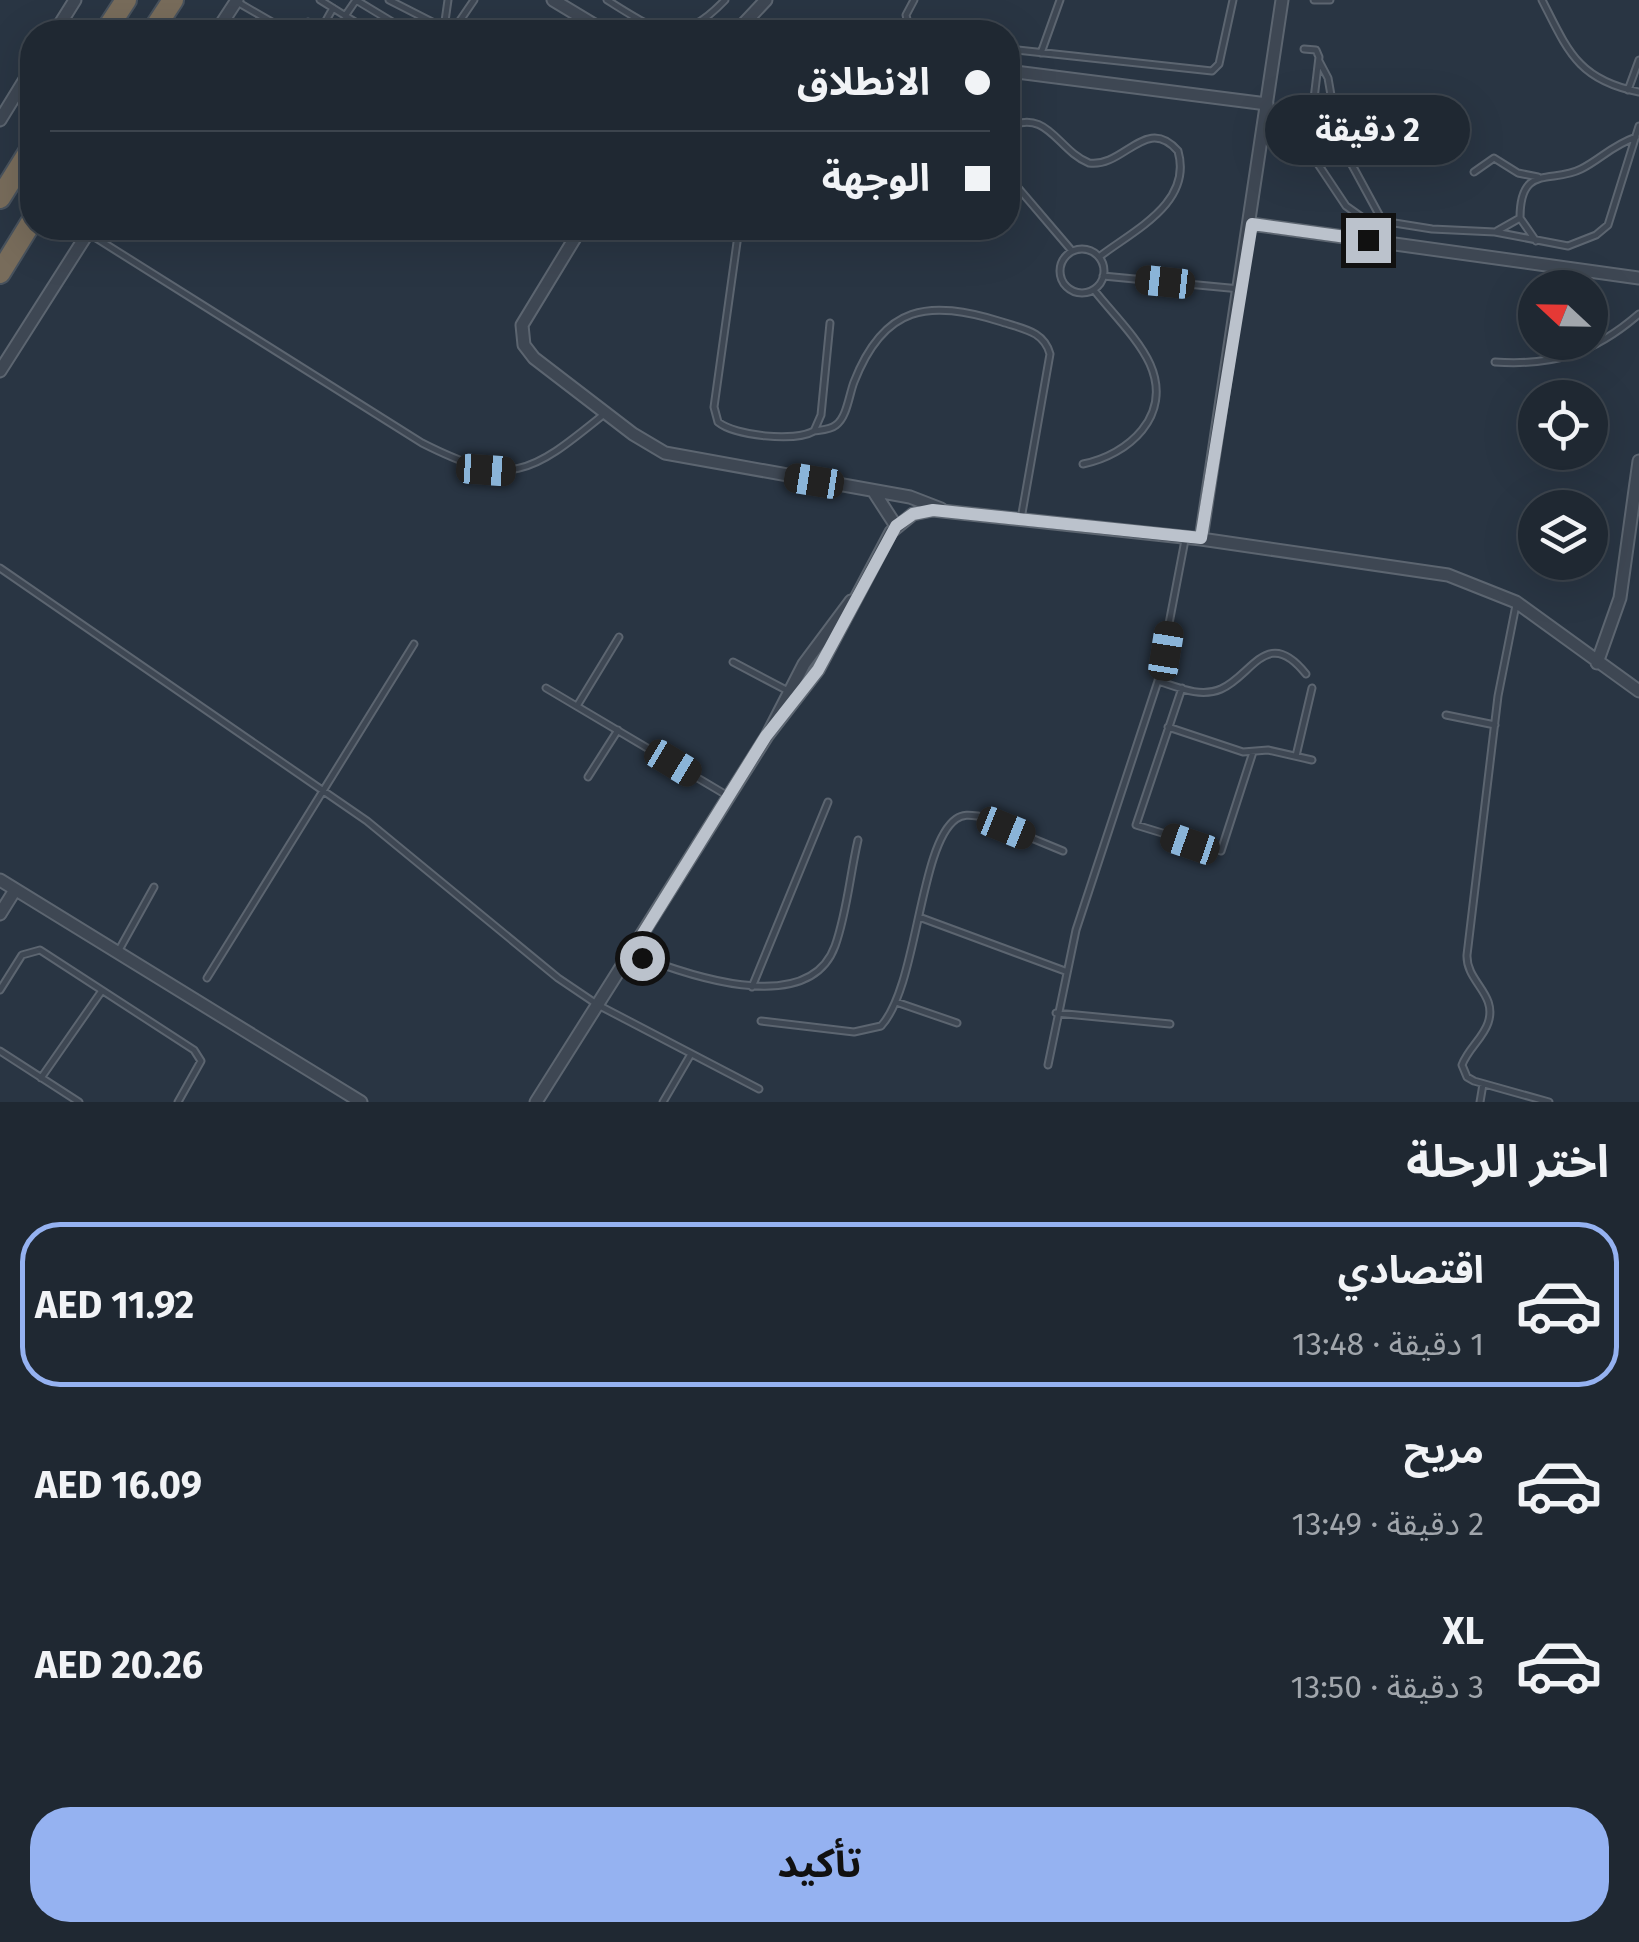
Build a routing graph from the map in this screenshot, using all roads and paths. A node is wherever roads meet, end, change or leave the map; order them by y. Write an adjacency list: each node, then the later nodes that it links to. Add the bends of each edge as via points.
1 (320, 0): 15 (lane)
2 (356, 0): 16 (lane); 20 (lane)
3 (389, 0): 21 (lane)
4 (552, 0): 22 (street)
5 (607, 0): 23 (lane)
6 (725, 0): 24 (lane)
7 (766, 0): 25 (street)
8 (1060, 0): 28 (lane)
9 (1233, 0): 28 (lane, via 1221,59 1212,71)
10 (1282, 0): 35 (street)
11 (1314, 0): 12 (lane)
12 (1330, 0)
13 (1542, 0): 33 (lane, via 1570,56 1586,72)
14 (237, 1): 17 (lane)
15 (333, 8): 16 (lane); 18 (lane)
16 (344, 16): 19 (lane)
17 (268, 20)
18 (326, 20)
19 (351, 20)
20 (389, 20)
21 (428, 20)
22 (586, 20)
23 (644, 20)
24 (701, 20)
25 (751, 20)
26 (1304, 48): 30 (lane, via 1316,50)
27 (1020, 50): 28 (lane)
28 (1041, 53)
29 (1639, 60): 33 (lane)
30 (1319, 61): 46 (lane, via 1340,141); 46 (lane, via 1306,136 1312,161 1354,214)
31 (1020, 73): 35 (street)
32 (20, 88): 36 (street)
33 (1628, 90): 34 (lane)
34 (1639, 92)
35 (1267, 104): 47 (street)
36 (0, 120)
37 (1020, 122): 56 (lane, via 1044,125 1089,163 1107,163 1148,137 1160,137 1178,151 1178,180 1168,204)
38 (1639, 126): 39 (lane)
39 (1636, 137): 42 (lane, via 1581,169); 54 (lane, via 1608,224 1568,246)
40 (20, 166): 44 (highway)
41 (1474, 172): 42 (lane, via 1494,158 1518,173)
42 (1541, 176): 45 (lane, via 1522,198)
43 (1020, 190): 55 (lane)
44 (0, 198)
45 (1520, 218): 48 (lane); 54 (lane)
46 (1383, 222): 48 (lane)
47 (1252, 224): 59 (street); 60 (street)
48 (1495, 232): 54 (lane)
49 (20, 240): 57 (highway)
50 (84, 240): 65 (street)
51 (106, 240): 66 (lane, via 422,443 475,467 528,468)
52 (574, 240): 66 (street, via 525,320 522,338 534,358)
53 (737, 240): 67 (lane, via 714,415 732,429 798,437)
54 (1538, 243)
55 (1072, 251): 56 (lane); 61 (lane, via 1060,278 1074,292)
56 (1099, 257): 58 (lane)
57 (0, 272)
58 (1103, 276): 60 (lane); 61 (lane)
59 (1639, 278)
60 (1241, 289): 75 (street)
61 (1094, 290): 69 (lane, via 1148,360 1154,404 1138,440)
62 (1639, 314): 64 (lane, via 1573,358)
63 (830, 323): 67 (lane)
64 (1495, 362)
65 (0, 371)
66 (605, 413): 70 (street, via 683,459)
67 (814, 431): 72 (lane, via 841,419 866,354 892,322 943,308 1031,331 1050,354)
68 (1639, 461): 82 (street, via 1620,598)
69 (1083, 464)
70 (874, 492): 71 (street); 73 (street)
71 (943, 510): 72 (street); 73 (street, via 913,514)
72 (1021, 519): 74 (street)
73 (896, 526): 77 (street)
74 (1186, 537): 75 (street); 84 (lane)
75 (1201, 538): 78 (street, via 1448,575)
76 (0, 568): 100 (lane)
77 (860, 590): 88 (street); 95 (street, via 818,670)
78 (1516, 602): 82 (street); 92 (lane)
79 (619, 638): 90 (lane)
80 (414, 644): 100 (lane)
81 (733, 662): 88 (lane)
82 (1597, 662): 89 (street)
83 (1306, 674): 86 (lane, via 1289,658 1266,655 1218,690)
84 (1158, 681): 86 (lane); 112 (lane)
85 (546, 688): 90 (lane)
86 (1182, 688): 93 (lane)
87 (1312, 688): 97 (lane)
88 (788, 691): 95 (street)
89 (1639, 692)
90 (577, 706): 94 (lane)
91 (1446, 715): 92 (lane)
92 (1495, 725): 127 (lane, via 1466,965 1488,998 1490,1015 1462,1065 1466,1077)
93 (1168, 727): 96 (lane); 96 (lane, via 1134,822 1215,852 1223,848)
94 (618, 730): 99 (lane); 101 (lane)
95 (766, 736): 101 (street)
96 (1253, 752): 97 (lane)
97 (1296, 756): 98 (lane)
98 (1312, 760)
99 (588, 777)
100 (324, 790): 113 (lane); 118 (lane)
101 (728, 796): 111 (street)
102 (828, 802): 114 (lane)
103 (858, 840): 114 (lane, via 834,949 820,969 800,982)
104 (1064, 851): 109 (lane, via 978,816 953,820 939,844)
105 (0, 880): 107 (street)
106 (154, 886): 110 (lane)
107 (14, 890): 108 (street); 110 (street)
108 (0, 914)
109 (919, 917): 112 (lane); 117 (lane)
110 (118, 953): 131 (street)
111 (631, 953): 114 (lane); 118 (street)
112 (1065, 971): 119 (lane)
113 (207, 978)
114 (752, 986)
115 (0, 990): 116 (lane, via 22,955 34,950)
116 (101, 992): 126 (lane); 130 (lane, via 200,1056)
117 (896, 1002): 120 (lane, via 882,1026 868,1032); 121 (lane)
118 (598, 1006): 124 (lane); 132 (street)
119 (1056, 1012): 122 (lane); 125 (lane)
120 (761, 1022)
121 (957, 1023)
122 (1170, 1024)
123 (0, 1051): 126 (lane)
124 (691, 1054): 128 (lane); 133 (lane)
125 (1048, 1066)
126 (42, 1078): 129 (lane)
127 (1483, 1084): 134 (lane); 135 (lane)
128 (760, 1089)
129 (80, 1102)
130 (178, 1102)
131 (361, 1102)
132 (536, 1102)
133 (664, 1102)
134 (1480, 1102)
135 (1549, 1102)

